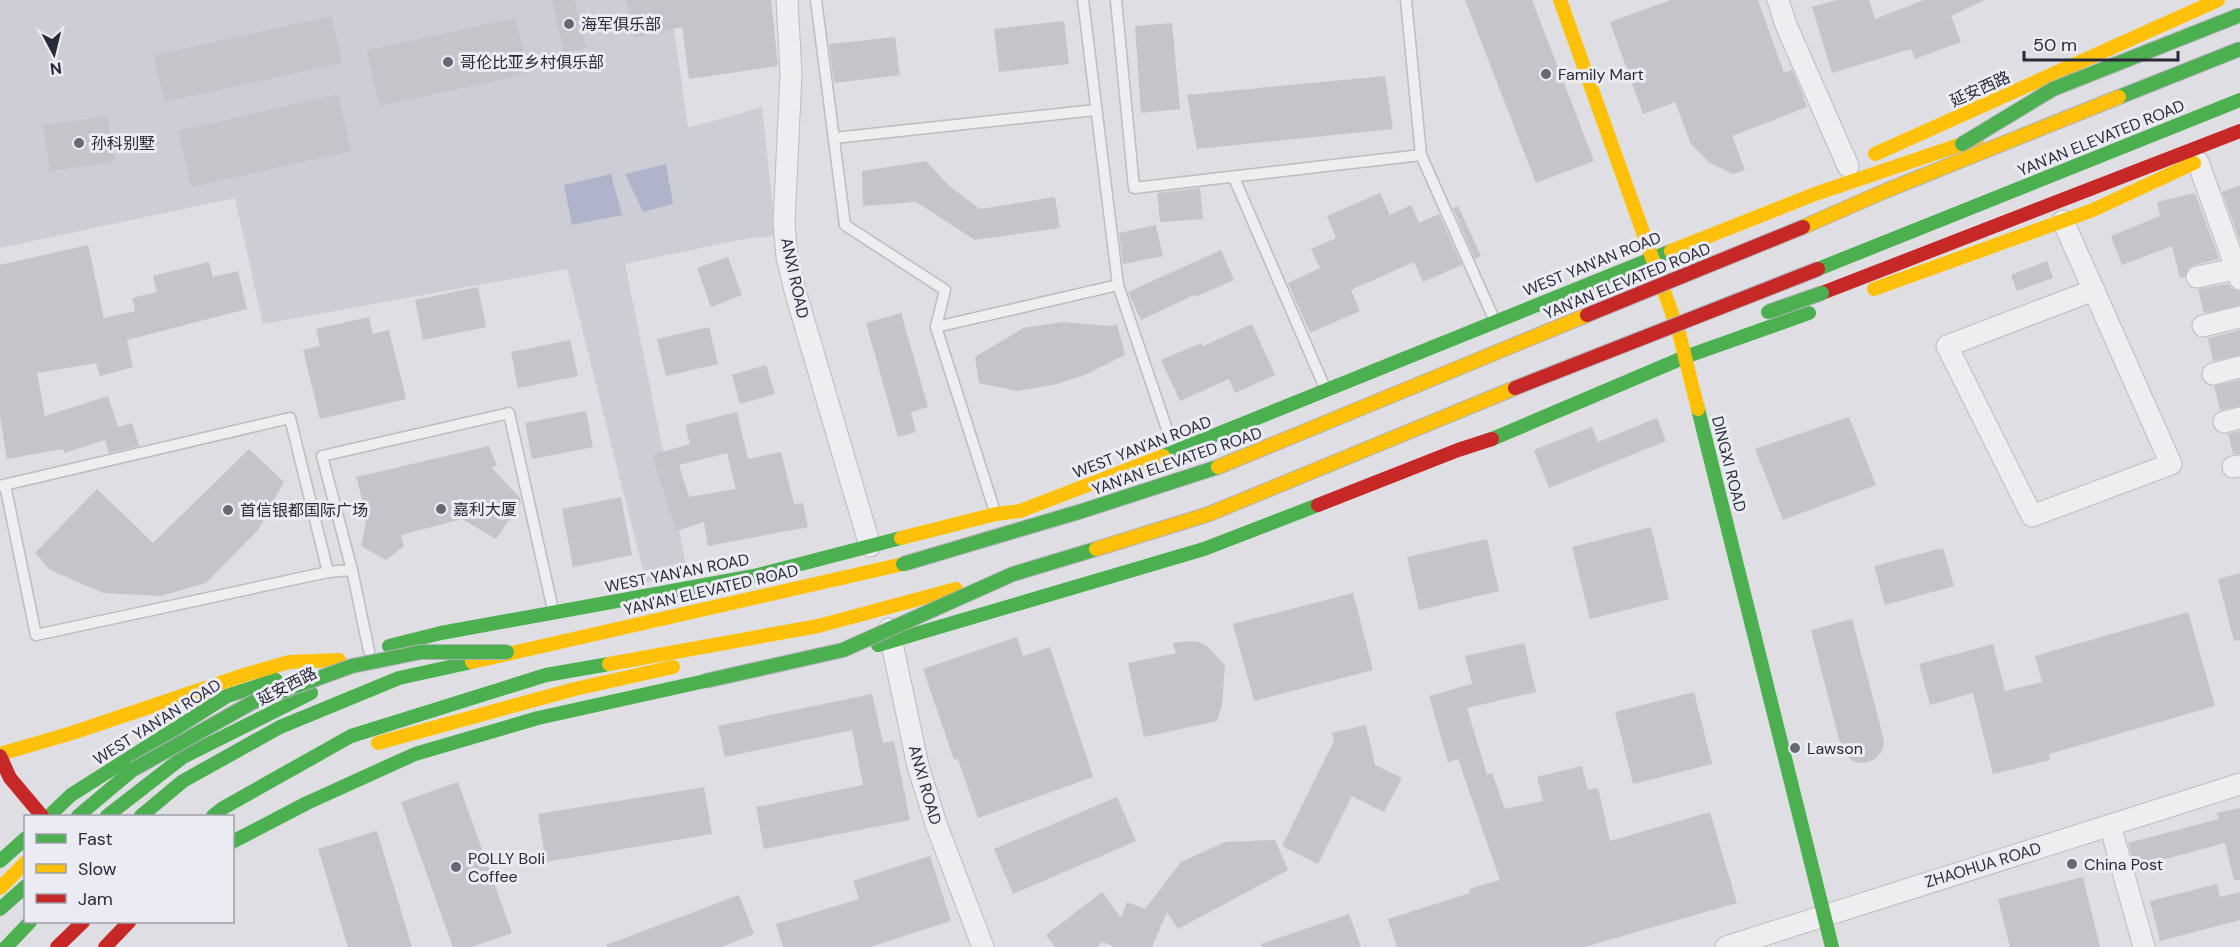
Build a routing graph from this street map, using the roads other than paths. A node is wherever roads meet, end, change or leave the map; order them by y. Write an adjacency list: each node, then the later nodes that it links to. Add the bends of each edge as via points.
1 (787, 0): 51 (street, ANXI ROAD, via 791,74 784,223 787,257)
2 (816, 0): 15 (lane)
3 (1083, 0): 12 (lane)
4 (1116, 0): 20 (lane, via 1134,188)
5 (1406, 0): 17 (lane)
6 (1560, 0): 24 (main road, DINGXI ROAD)
7 (1778, 0): 19 (street)
8 (2218, 0): 19 (main road, 延安西路)
9 (2240, 15): 21 (main road, bridge, via 2053,89)
10 (2240, 49): 21 (main road, YAN'AN ELEVATED ROAD, bridge); 22 (main road, WEST YAN'AN ROAD)
11 (2240, 100): 42 (main road, YAN'AN ELEVATED ROAD, bridge)
12 (1096, 110): 15 (lane); 27 (lane)
13 (2240, 121): 36 (main road, via 2021,202)
14 (2240, 130): 31 (main road, bridge)
15 (834, 138): 35 (lane, via 845,225 945,290)
16 (2240, 142): 18 (main road)
17 (1421, 155): 20 (lane); 33 (lane)
18 (2198, 162): 23 (main road); 25 (street)
19 (1848, 165): 22 (main road, 延安西路)
20 (1234, 178): 43 (lane)
21 (1885, 191): 60 (main road, YAN'AN ELEVATED ROAD, bridge, via 1236,461 903,564)
22 (1793, 202): 24 (main road, WEST YAN'AN ROAD)
23 (2063, 221): 28 (street); 29 (main road)
24 (1653, 257): 33 (main road, WEST YAN'AN ROAD); 36 (main road, DINGXI ROAD)
25 (2239, 272): 26 (street)
26 (2197, 277)
27 (1118, 285): 35 (lane); 44 (lane)
28 (2094, 290): 28 (street, via 2171,464 2023,518 1947,346)
29 (1863, 293)
30 (1819, 309): 38 (main road)
31 (1755, 316)
32 (2240, 317): 34 (street)
33 (1495, 322): 43 (main road, WEST YAN'AN ROAD)
34 (2203, 326)
35 (936, 327): 50 (lane)
36 (1684, 336): 37 (main road); 38 (main road, DINGXI ROAD); 46 (main road)
37 (1667, 348)
38 (1685, 357): 49 (main road, via 1488,441); 82 (main road, DINGXI ROAD)
39 (1624, 360): 42 (main road, bridge)
40 (2240, 367): 41 (street)
41 (2213, 374)
42 (1516, 387): 54 (main road, YAN'AN ELEVATED ROAD, bridge, via 1209,514)
43 (1326, 391): 44 (main road, WEST YAN'AN ROAD)
44 (1175, 453): 50 (main road, WEST YAN'AN ROAD, via 1020,511)
45 (2, 486): 53 (lane, via 36,635); 53 (lane, via 290,418)
46 (1263, 486): 47 (main road); 56 (main road)
47 (1309, 486)
48 (1331, 486): 49 (main road)
49 (1365, 486): 58 (main road, via 1204,549)
50 (996, 514): 51 (main road, WEST YAN'AN ROAD)
51 (870, 546): 55 (main road, WEST YAN'AN ROAD, via 754,576)
52 (352, 570): 53 (lane); 55 (lane, via 322,456 509,413); 59 (lane)
53 (328, 572)
54 (1013, 574): 71 (main road, YAN'AN ELEVATED ROAD, bridge, via 818,626 546,675 351,736); 75 (main road, bridge, via 843,650 538,718 415,754 307,803)
55 (554, 614): 57 (main road, WEST YAN'AN ROAD)
56 (886, 617): 58 (street, ANXI ROAD); 72 (main road, via 575,689 360,748 247,808)
57 (502, 623): 59 (main road, WEST YAN'AN ROAD); 69 (main road, 延安西路, via 329,684 183,757)
58 (891, 642): 62 (main road); 89 (street, ANXI ROAD, via 921,776)
59 (369, 651): 61 (main road, WEST YAN'AN ROAD)
60 (507, 652): 68 (main road, bridge, via 421,652 352,666 253,702 134,769); 70 (main road, YAN'AN ELEVATED ROAD, bridge, via 399,678 280,727 183,781)
61 (339, 660): 64 (main road, via 289,662); 67 (main road, WEST YAN'AN ROAD, via 227,696 71,795)
62 (578, 723)
63 (478, 750): 76 (main road, via 422,765 320,811)
64 (0, 755): 66 (main road, via 10,778)
65 (2240, 784): 73 (street, ZHAOHUA ROAD)
66 (41, 815)
67 (50, 815)
68 (79, 815)
69 (108, 815)
70 (142, 815)
71 (214, 815)
72 (237, 822)
73 (2110, 825): 82 (street, ZHAOHUA ROAD); 92 (street)
74 (24, 840): 77 (main road)
75 (234, 842)
76 (234, 842)
77 (0, 861)
78 (24, 864): 79 (main road)
79 (0, 888)
80 (24, 888): 81 (main road)
81 (0, 909)
82 (1823, 915): 90 (street, ZHAOHUA ROAD); 91 (main road, DINGXI ROAD)
83 (28, 923): 86 (main road)
84 (81, 923): 87 (main road)
85 (127, 923): 88 (main road)
86 (6, 947)
87 (57, 947)
88 (105, 947)
89 (983, 947)
90 (1726, 947)
91 (1832, 947)
92 (2144, 947)

